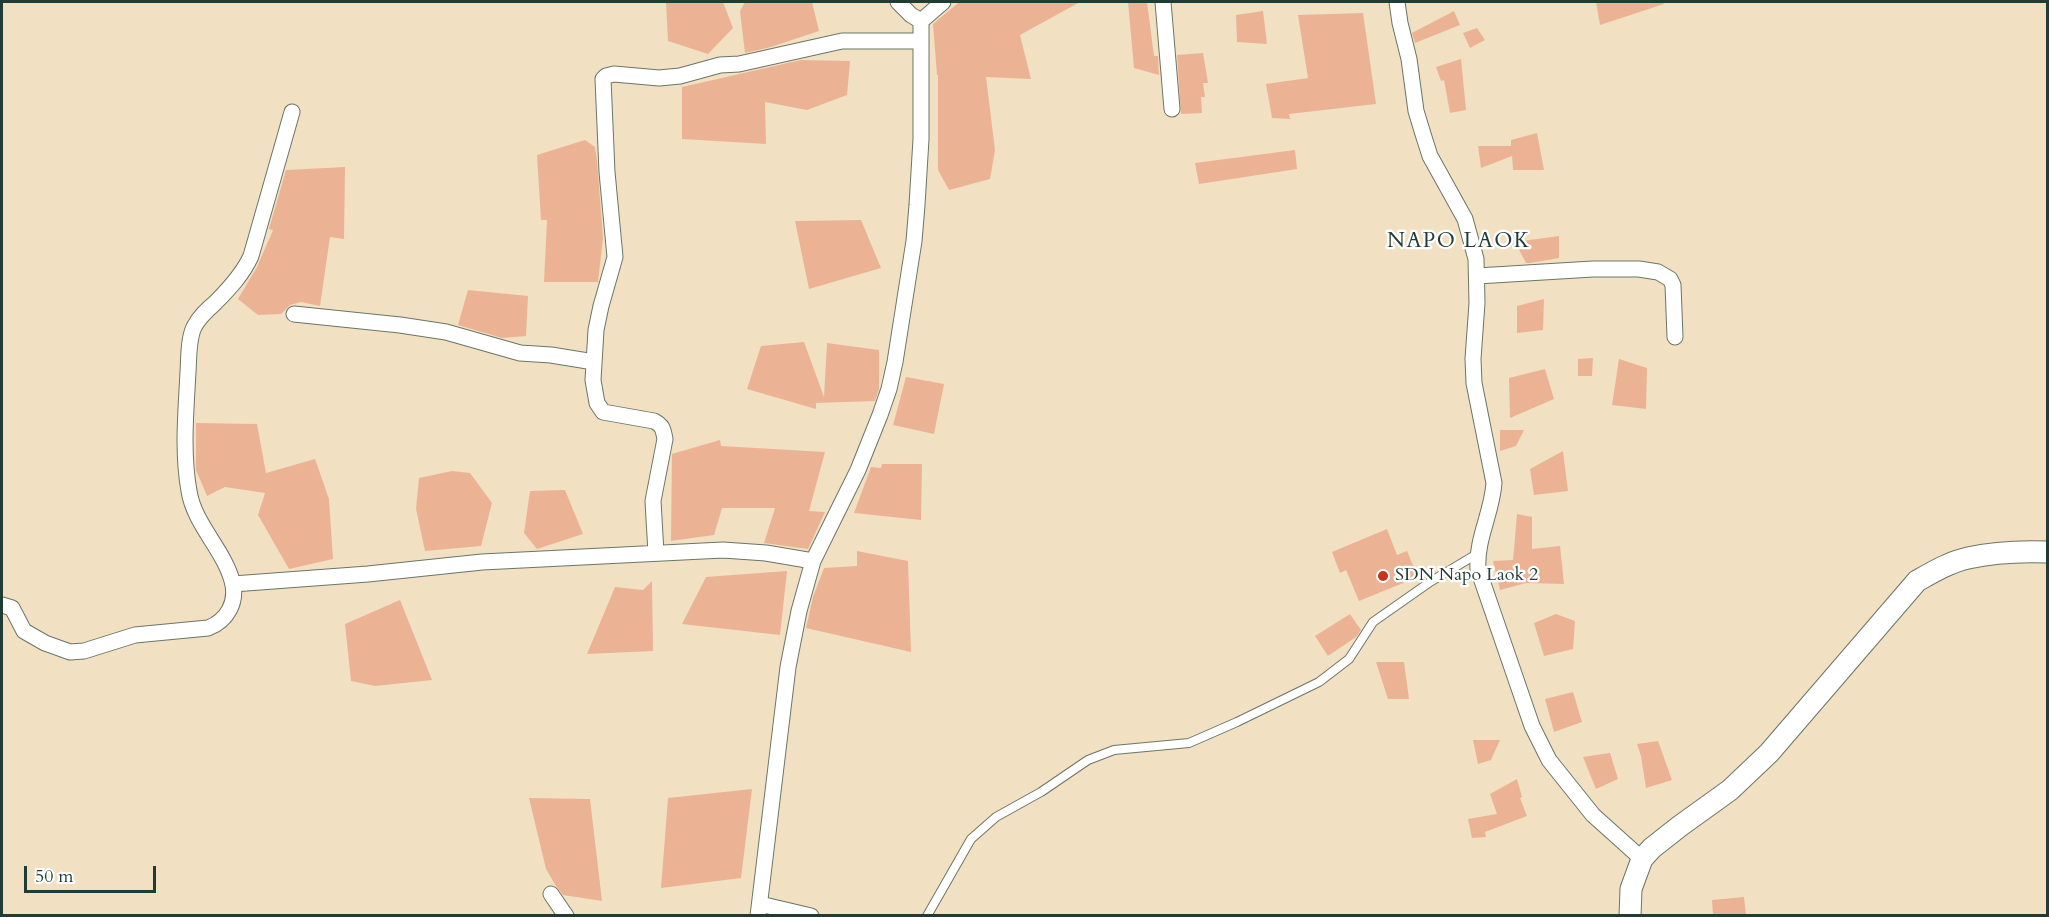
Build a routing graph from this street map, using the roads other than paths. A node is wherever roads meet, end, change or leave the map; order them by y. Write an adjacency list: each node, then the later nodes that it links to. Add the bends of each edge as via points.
1 (898, 2): 5 (street)
2 (943, 2): 5 (street)
3 (1163, 2): 7 (street)
4 (1397, 2): 9 (street, via 1416,111 1430,156 1465,219)
5 (921, 21): 6 (street)
6 (921, 41): 12 (street, via 842,40 680,76 606,76 603,91 607,172 615,257 601,306); 16 (street, via 918,206 889,389 858,470)
7 (1172, 109)
8 (292, 112): 17 (street, via 245,269 200,317 190,344 186,415 189,494)
9 (1477, 276): 11 (street, via 1593,270 1658,272 1671,279 1673,285); 15 (street, via 1474,383 1494,483)
10 (294, 314): 12 (street, via 446,332 520,353)
11 (1675, 337)
12 (594, 362): 14 (street, via 596,397 603,412 654,422 663,429 665,439 653,501)
13 (2048, 552): 19 (street, via 2002,552 1967,558 1917,581 1769,753 1730,790)
14 (656, 553): 16 (street, via 766,552); 17 (street, via 482,562)
15 (1477, 554): 19 (street, via 1492,612 1532,726 1549,760 1593,815); 24 (lane, via 1373,622 1349,659 1319,682 1189,743 1114,750 1088,760 996,817 971,839)
16 (813, 561): 21 (street, via 798,611 788,667)
17 (233, 584): 18 (street, via 226,618 217,625 196,631 135,635 78,652 45,643 24,631 12,608)
18 (2, 604)
19 (1642, 859): 25 (street, via 1631,889)
20 (551, 894): 22 (street)
21 (759, 910): 23 (street)
22 (566, 915)
23 (811, 915)
24 (927, 915)
25 (1630, 915)

